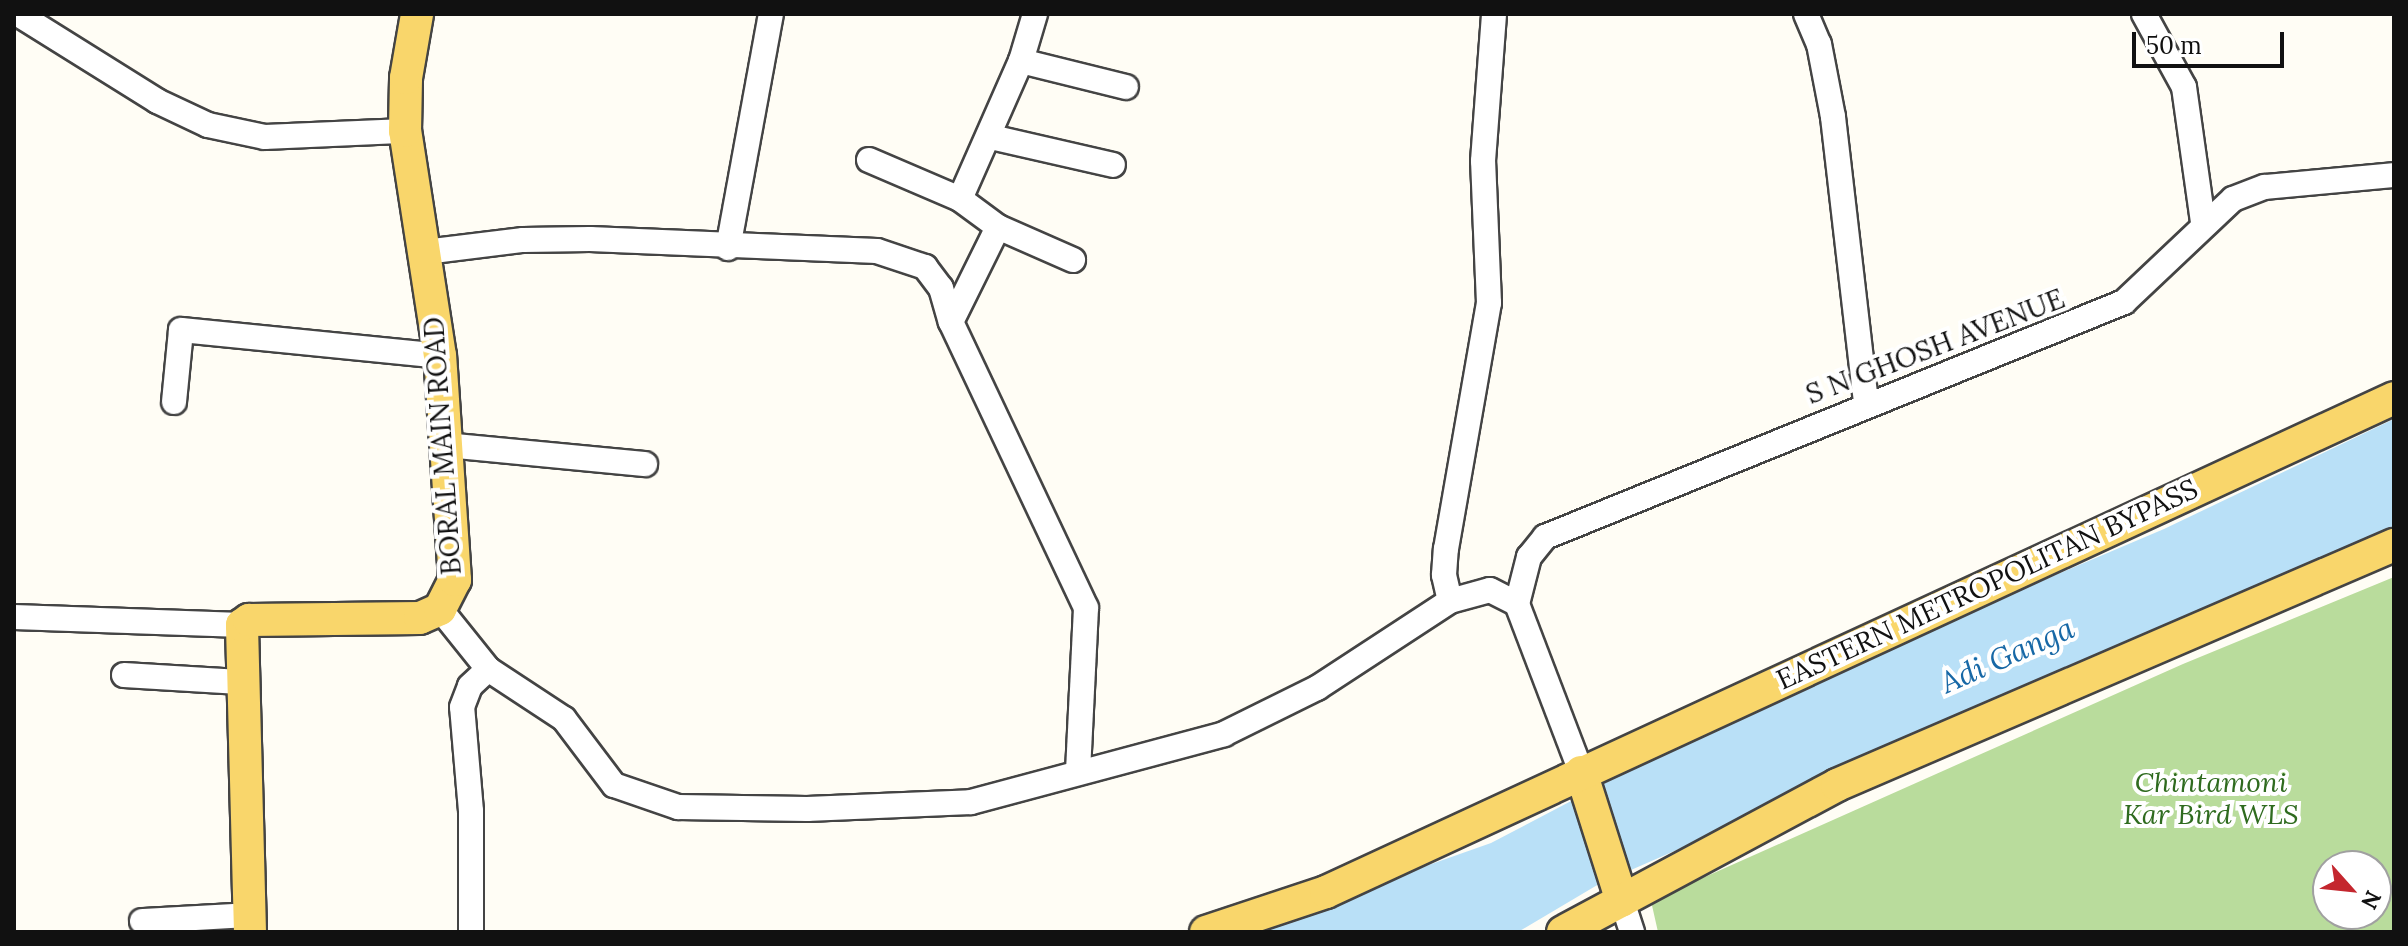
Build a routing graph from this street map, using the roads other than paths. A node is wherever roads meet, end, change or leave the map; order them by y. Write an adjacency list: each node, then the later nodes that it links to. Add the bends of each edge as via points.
1 (417, 14): 10 (main road, BORAL MAIN ROAD, via 406,78)
2 (771, 14): 18 (street)
3 (1035, 14): 8 (street)
4 (1494, 14): 29 (street, via 1483,161 1489,303 1446,549)
5 (1806, 14): 25 (street, via 1819,44 1833,117)
6 (2144, 14): 16 (street, via 2184,87)
7 (22, 15): 10 (street, via 157,101 238,134)
8 (1021, 61): 9 (street); 11 (street)
9 (1126, 87)
10 (405, 131): 19 (main road, BORAL MAIN ROAD)
11 (991, 137): 13 (street); 15 (street)
12 (869, 160): 15 (street)
13 (1113, 165)
14 (2394, 175): 16 (street, S N GHOSH AVENUE, via 2265,187 2233,199)
15 (960, 199): 17 (street)
16 (2203, 222): 25 (street, S N GHOSH AVENUE, via 2158,274 2124,302)
17 (998, 227): 20 (street); 21 (street)
18 (728, 248): 19 (street, via 590,239 523,240); 21 (street, via 902,256 925,267 941,288)
19 (425, 252): 22 (main road, BORAL MAIN ROAD)
20 (1073, 260)
21 (951, 322): 37 (street, via 1086,608)
22 (440, 356): 24 (street, via 181,330); 26 (main road, BORAL MAIN ROAD)
23 (2394, 398): 38 (main road, EASTERN METROPOLITAN BYPASS)
24 (174, 402)
25 (1866, 403): 30 (street, S N GHOSH AVENUE, via 1545,537 1529,557)
26 (446, 445): 27 (street); 31 (main road, BORAL MAIN ROAD, via 455,580)
27 (645, 464)
28 (2394, 545): 39 (main road, via 1837,785)
29 (1450, 601): 30 (street, via 1490,590); 37 (street, via 1253,723 1198,742)
30 (1517, 604): 38 (street)
31 (440, 609): 33 (main road, BORAL MAIN ROAD, via 420,618 249,620); 34 (street)
32 (14, 617): 33 (street)
33 (242, 625): 36 (main road)
34 (488, 669): 37 (street, via 564,719 614,785 678,807 939,806 971,802); 42 (street, via 470,686 462,707 471,811)
35 (124, 675): 36 (street)
36 (240, 682): 41 (main road)
37 (1078, 770)
38 (1581, 772): 39 (main road); 43 (main road, EASTERN METROPOLITAN BYPASS, via 1326,892)
39 (1622, 901): 44 (main road); 45 (street)
40 (142, 921): 41 (street)
41 (249, 924)
42 (471, 932)
43 (1206, 932)
44 (1563, 932)
45 (1632, 932)

